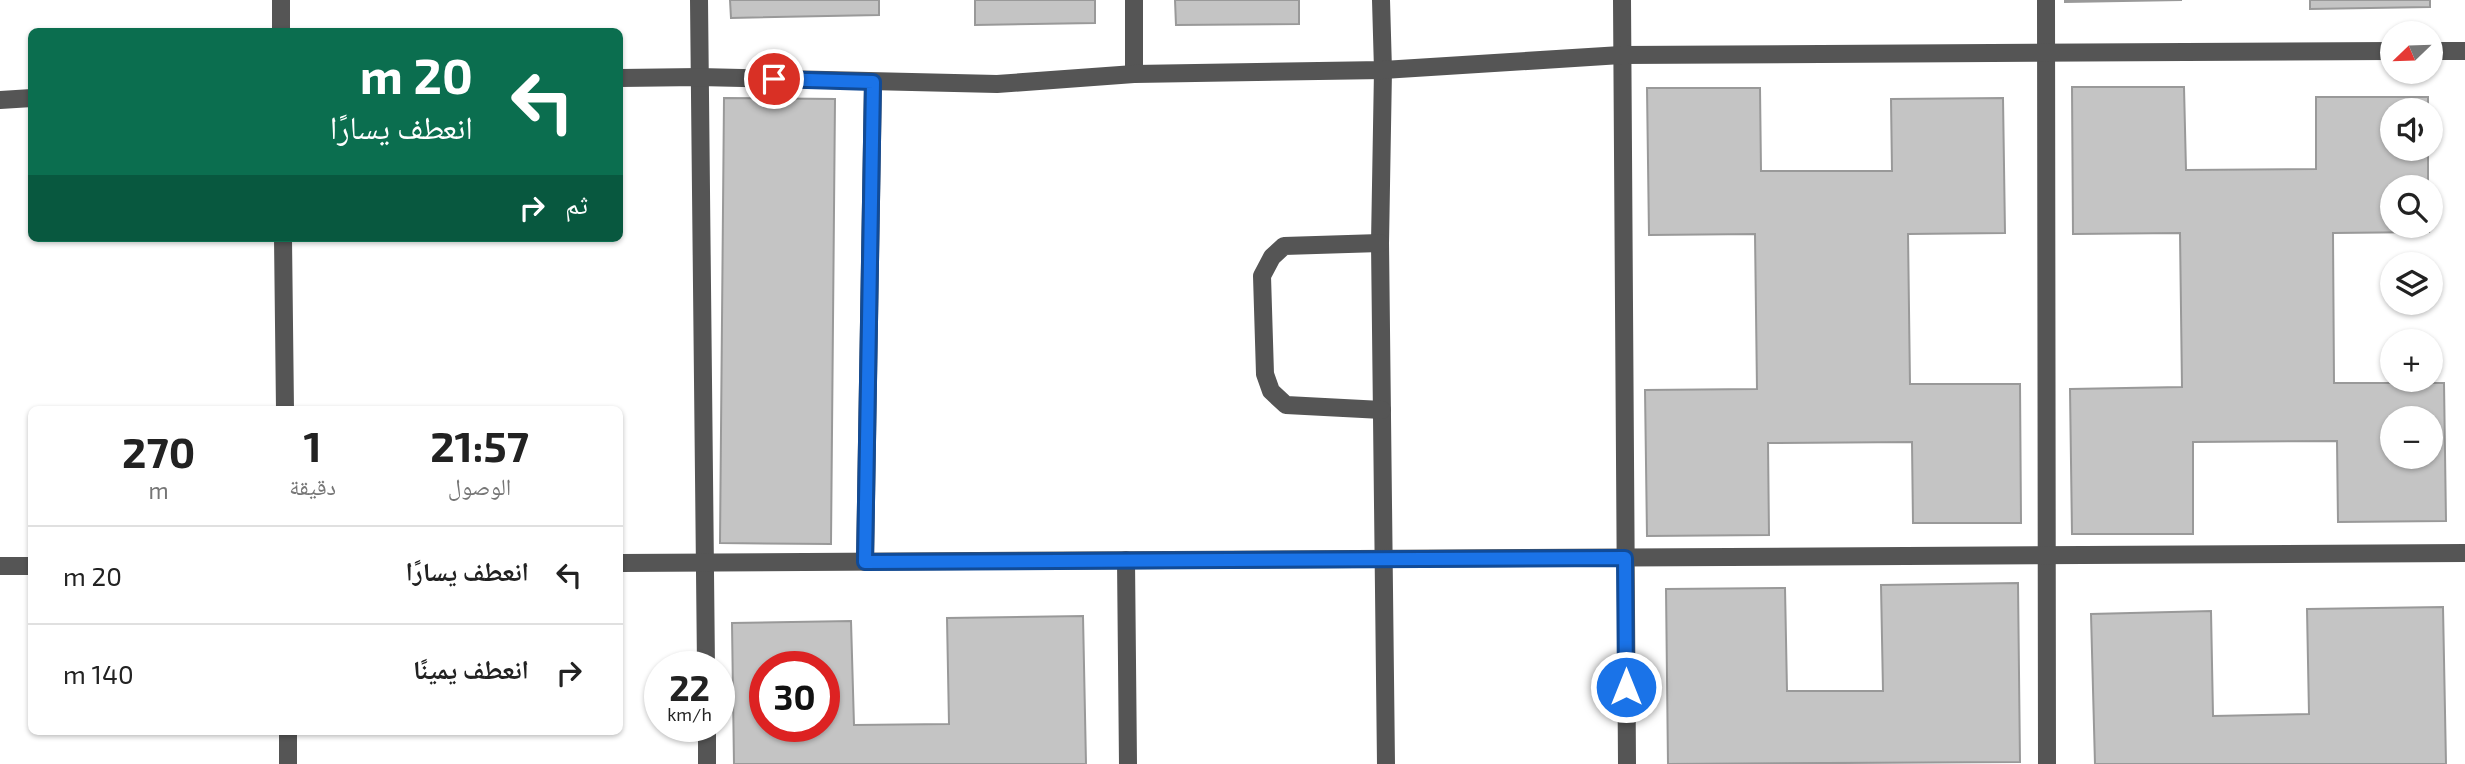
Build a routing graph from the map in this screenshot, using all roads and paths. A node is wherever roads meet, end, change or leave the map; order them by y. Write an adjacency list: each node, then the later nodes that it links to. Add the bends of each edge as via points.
1 (281, 0): 7 (street)
2 (699, 0): 15 (street)
3 (1134, 0): 14 (street)
4 (1381, 0): 13 (street)
5 (1622, 0): 12 (street)
6 (2046, 0): 11 (street)
7 (281, 28)
8 (2380, 51): 11 (street)
9 (2443, 51): 10 (street)
10 (2465, 51)
11 (2046, 53): 12 (street); 25 (street)
12 (1621, 55): 13 (street); 26 (street)
13 (1383, 70): 14 (street); 21 (street)
14 (1134, 74): 17 (street, via 997,85)
15 (699, 77): 16 (street); 17 (street); 29 (street)
16 (623, 78)
17 (873, 82): 30 (street)
18 (28, 98): 19 (street)
19 (0, 100)
20 (283, 242): 22 (street)
21 (1380, 243): 23 (street); 23 (street, via 1284,246 1262,276 1265,374 1271,391 1286,405)
22 (285, 406)
23 (1382, 410): 28 (street)
24 (2465, 553): 25 (street)
25 (2047, 555): 26 (street); 42 (street)
26 (1625, 558): 28 (street); 41 (street)
27 (1126, 560): 28 (street); 30 (street); 39 (street)
28 (1384, 560): 40 (street)
29 (705, 562): 30 (street); 31 (street); 34 (street)
30 (865, 562)
31 (623, 563)
32 (0, 566): 33 (street)
33 (28, 566)
34 (706, 651)
35 (288, 735): 37 (street)
36 (707, 742): 38 (street)
37 (288, 764)
38 (707, 764)
39 (1128, 764)
40 (1386, 764)
41 (1627, 764)
42 (2047, 764)

